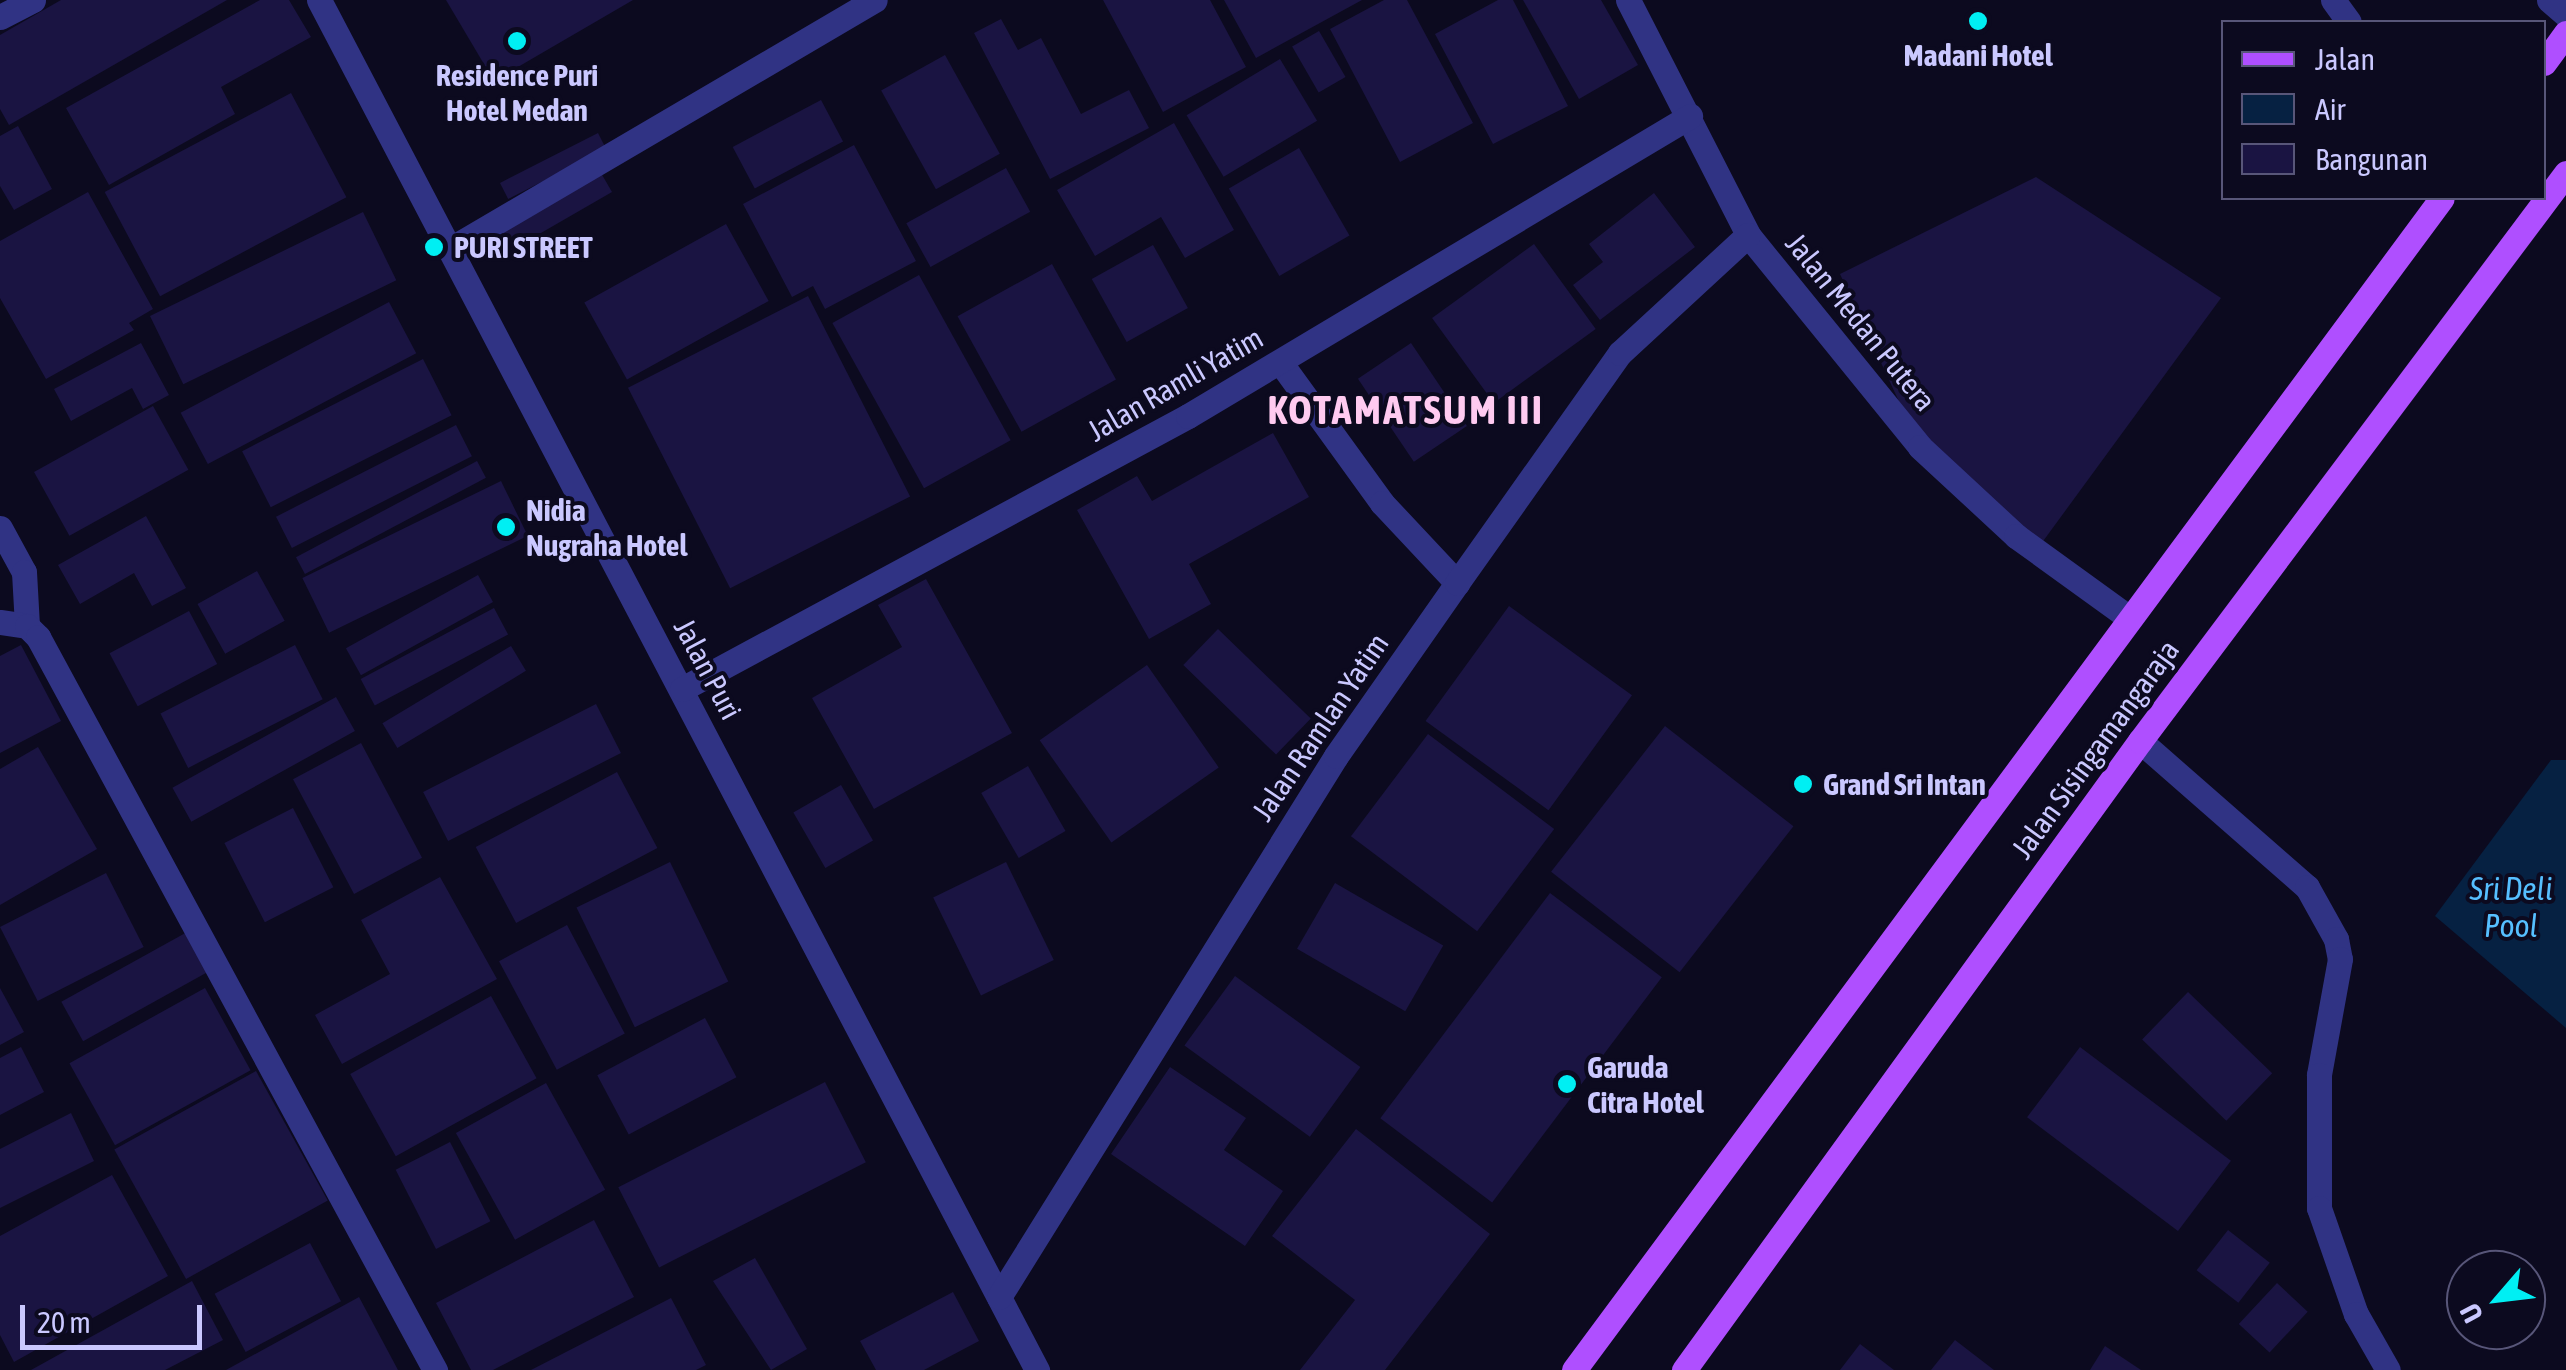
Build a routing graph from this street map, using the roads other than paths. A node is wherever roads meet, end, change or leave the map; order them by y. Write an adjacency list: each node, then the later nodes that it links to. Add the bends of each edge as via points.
1 (33, 0): 7 (street)
2 (320, 0): 16 (street, Jalan Puri)
3 (876, 0): 16 (street)
4 (1628, 0): 10 (street, Jalan Medan Putera)
5 (2549, 0): 6 (street)
6 (2566, 15)
7 (0, 17)
8 (2566, 33): 9 (main road)
9 (2546, 59)
10 (1690, 116): 15 (street, Jalan Medan Putera); 17 (street, Jalan Ramli Yatim)
11 (2566, 172): 12 (main road, Jalan Sisingamangaraja)
12 (2546, 199)
13 (2441, 200): 20 (main road, Jalan Sisingamangaraja)
14 (2545, 200): 24 (main road, Jalan Sisingamangaraja)
15 (1748, 235): 19 (street, Jalan Ramlan Yatim, via 1620,353); 20 (street, Jalan Medan Putera, via 1920,446 2016,536)
16 (452, 248): 23 (street, Jalan Puri)
17 (1280, 362): 19 (street, via 1382,503); 23 (street, Jalan Ramli Yatim)
18 (0, 528): 22 (street, via 24,572)
19 (1457, 583): 25 (street, Jalan Ramlan Yatim, via 1336,756)
20 (2128, 617): 28 (main road, Jalan Sisingamangaraja)
21 (0, 622): 22 (street)
22 (27, 626): 26 (street)
23 (682, 689): 25 (street, Jalan Puri)
24 (2140, 741): 29 (main road, Jalan Sisingamangaraja); 30 (street, via 2308,887 2336,939 2340,959 2319,1075 2319,1208 2356,1314)
25 (999, 1297): 27 (street, Jalan Puri)
26 (435, 1370)
27 (1037, 1370)
28 (1574, 1370)
29 (1684, 1370)
30 (2388, 1370)

